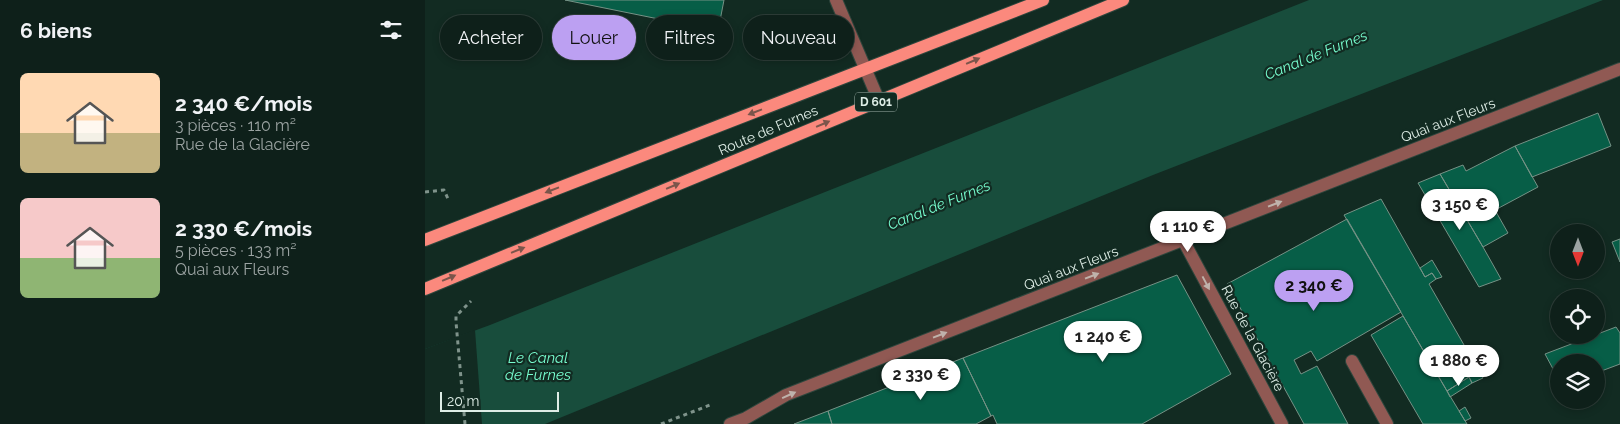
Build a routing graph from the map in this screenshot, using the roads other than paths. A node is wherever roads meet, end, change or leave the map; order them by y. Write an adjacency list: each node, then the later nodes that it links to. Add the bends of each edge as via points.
1 (836, 0): 4 (street)
2 (1043, 0): 4 (main road, Route de Furnes / D 601)
3 (1123, 0): 6 (main road, Route de Furnes / D 601, one-way to 3)
4 (865, 69): 6 (street); 7 (main road, Route de Furnes / D 601, one-way to 7)
5 (1620, 69): 8 (street, Quai aux Fleurs, one-way to 5)
6 (879, 101): 9 (main road, Route de Furnes / D 601, one-way to 6)
7 (425, 240)
8 (1183, 240): 11 (street, Quai aux Fleurs, one-way to 8, via 786,395); 13 (street, Rue de la Glacière, one-way to 13)
9 (425, 289)
10 (1352, 361): 14 (street)
11 (748, 421): 12 (street, Quai aux Fleurs)
12 (730, 424)
13 (1282, 424)
14 (1387, 424)

